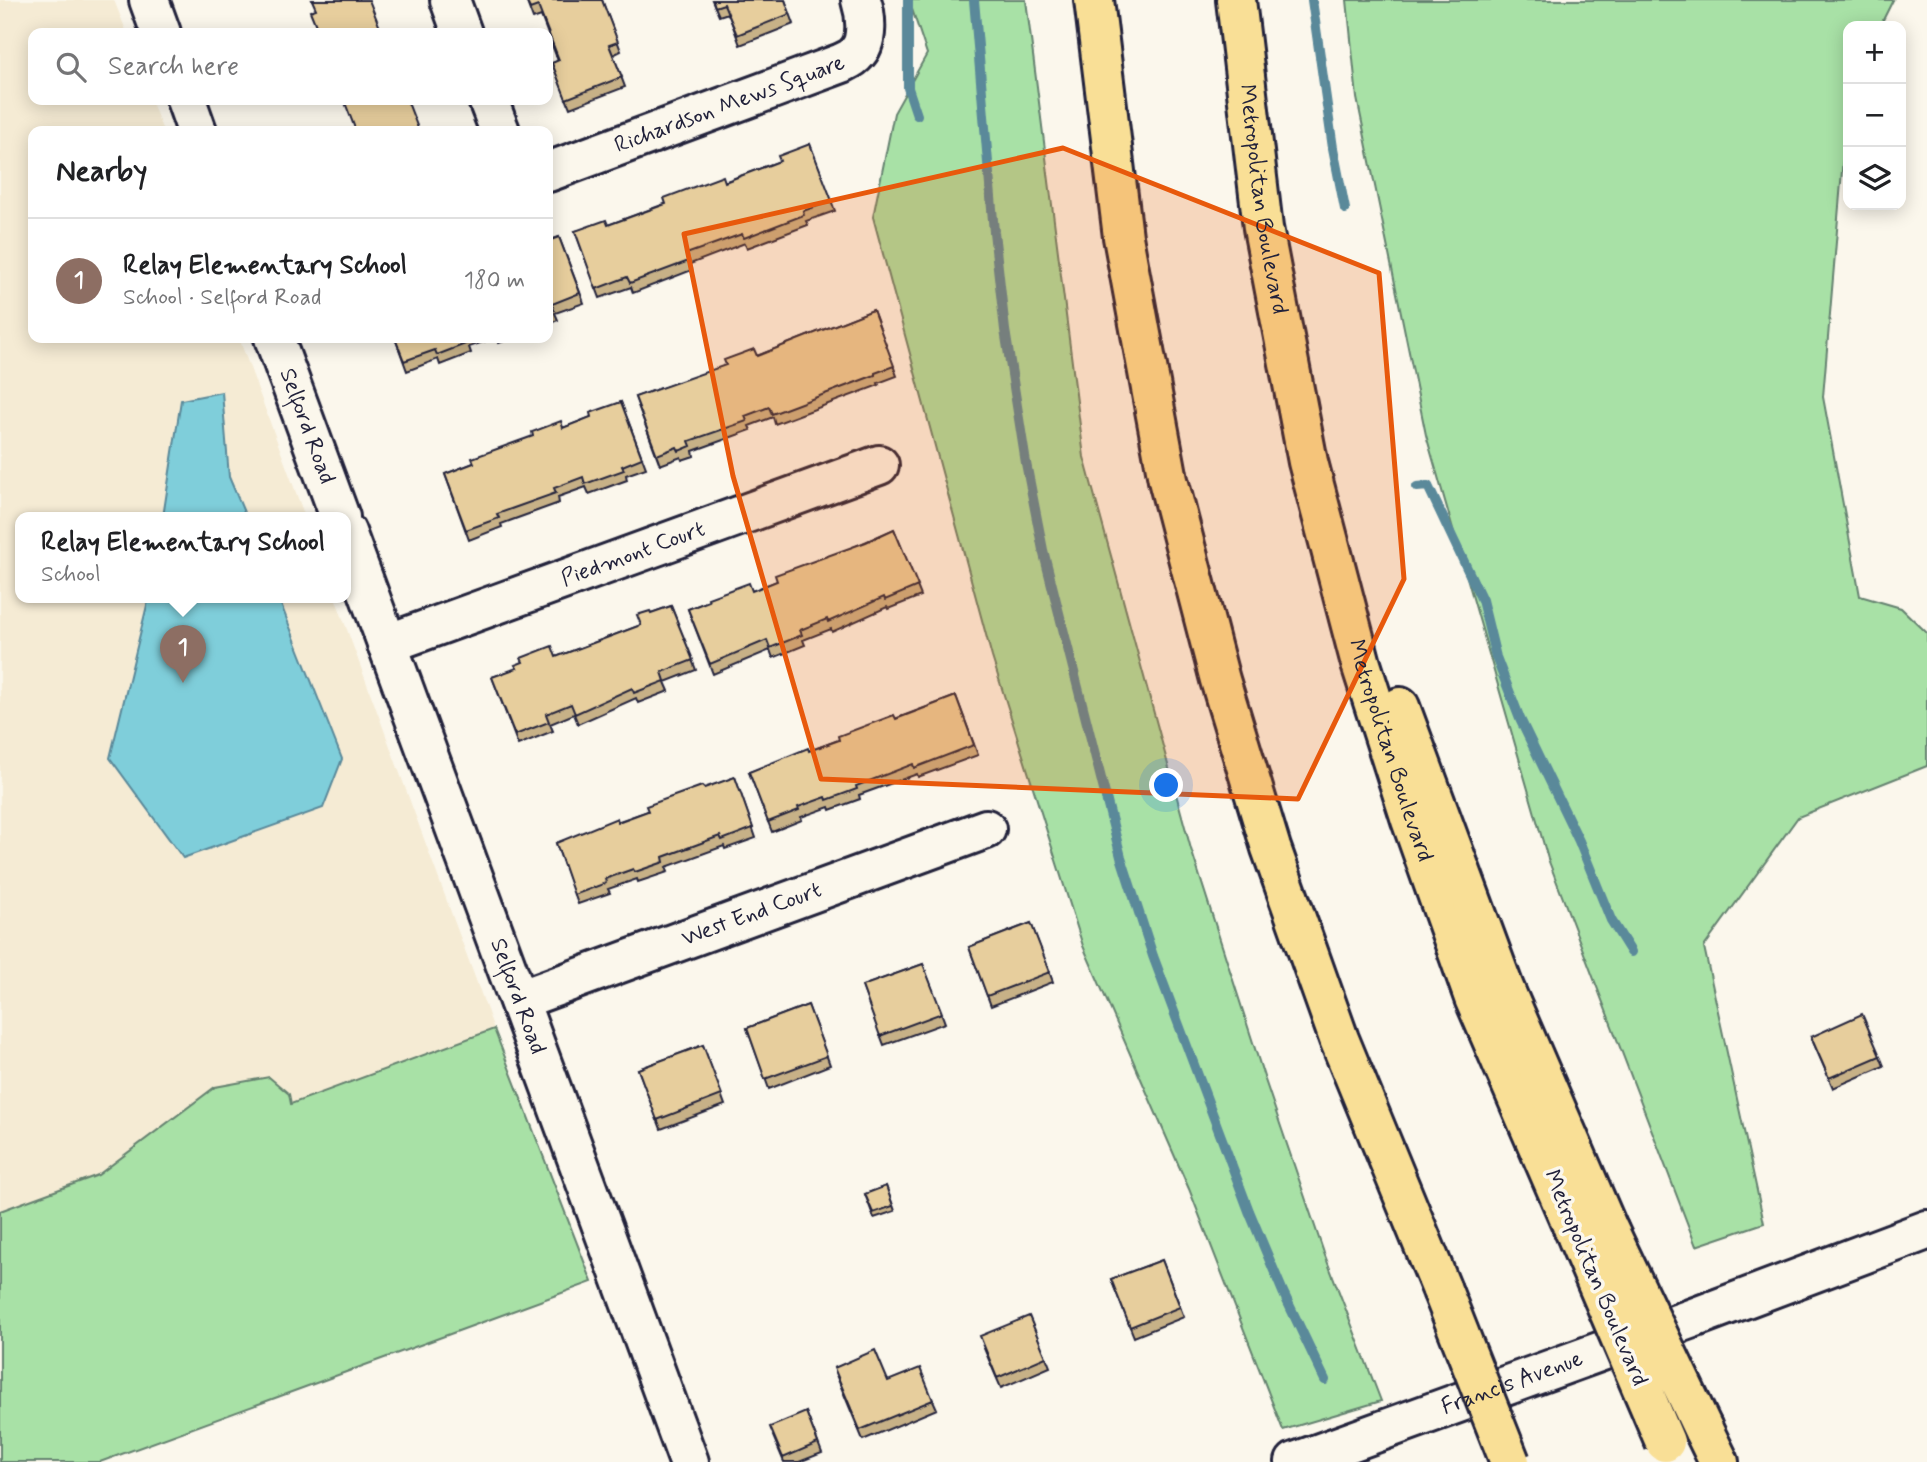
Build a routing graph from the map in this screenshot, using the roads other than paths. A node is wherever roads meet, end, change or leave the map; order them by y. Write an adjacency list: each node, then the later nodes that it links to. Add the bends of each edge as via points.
1 (149, 0): 6 (street)
2 (450, 0): 7 (street)
3 (861, 0): 12 (street, Richardson Mews Square, via 865,36 858,53 842,64)
4 (1094, 0): 26 (highway, bridge, via 1123,237 1168,480 1220,680 1271,848 1339,1039)
5 (1236, 0): 21 (highway, Metropolitan Boulevard, via 1263,228 1308,462 1362,664 1474,998)
6 (159, 28)
7 (460, 28)
8 (188, 105): 10 (street)
9 (490, 105): 11 (street)
10 (195, 126)
11 (498, 126)
12 (553, 170)
13 (276, 343): 15 (street, Selford Road)
14 (879, 465): 17 (street, Piedmont Court)
15 (338, 512)
16 (351, 546): 17 (street, Selford Road)
17 (387, 644): 19 (street, Selford Road)
18 (986, 829): 19 (street, West End Court)
19 (519, 1000): 24 (street, Selford Road)
20 (1927, 1230): 25 (street, Francis Avenue)
21 (1593, 1234): 22 (highway, bridge); 23 (highway, Metropolitan Boulevard, bridge)
22 (1711, 1445)
23 (1670, 1452)
24 (690, 1462)
25 (1295, 1462)
26 (1510, 1462)

